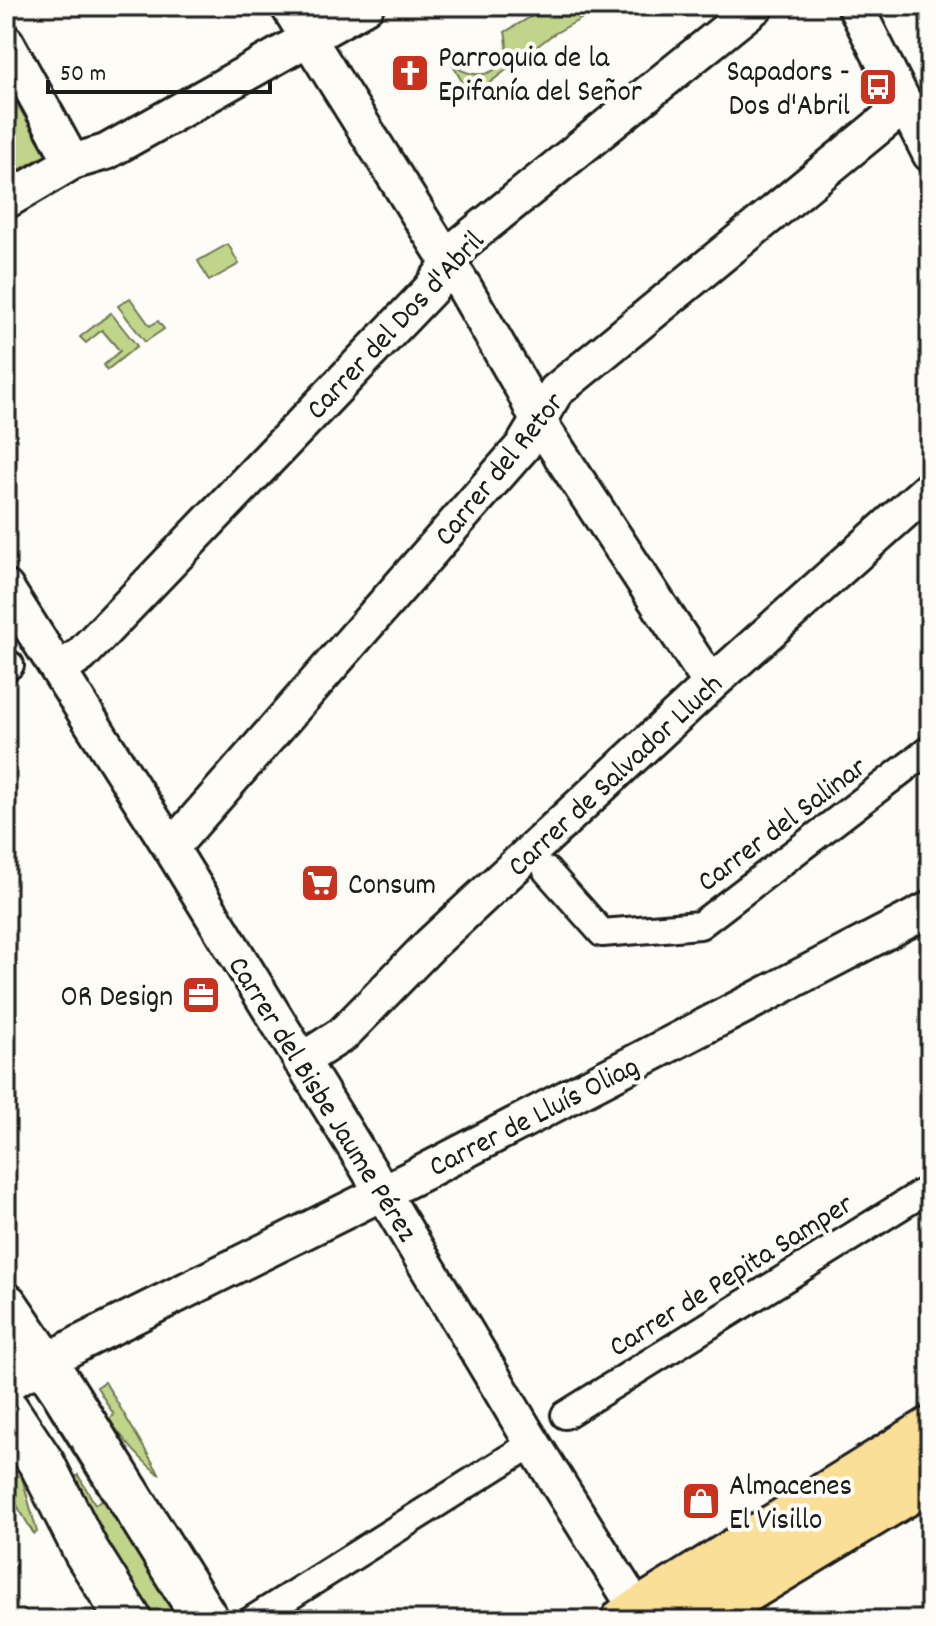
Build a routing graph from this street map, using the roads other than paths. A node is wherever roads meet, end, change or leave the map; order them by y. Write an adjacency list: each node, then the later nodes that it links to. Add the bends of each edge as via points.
1 (288, 6): 5 (street)
2 (366, 6): 5 (street)
3 (756, 6): 11 (street, Carrer del Dos d'Abril, via 464,242)
4 (855, 6): 7 (street)
5 (309, 38): 9 (street, via 106,152); 11 (street)
6 (6, 42): 9 (street)
7 (906, 104): 8 (street); 12 (street, Carrer del Retor, via 556,391)
8 (930, 154)
9 (72, 162): 10 (street)
10 (6, 201)
11 (450, 263): 12 (street); 15 (street, Carrer del Dos d'Abril, via 81,655)
12 (537, 419): 16 (street); 18 (street, Carrer del Retor, via 523,446)
13 (930, 488): 16 (street, Carrer de Salvador Lluch)
14 (6, 588): 15 (street, Carrer del Bisbe Jaume Pérez)
15 (59, 670): 18 (street, Carrer del Bisbe Jaume Pérez)
16 (711, 684): 21 (street, Carrer de Salvador Lluch, via 431,944 343,1034)
17 (930, 749): 19 (street, Carrer del Salinar, via 700,925 602,933)
18 (171, 848): 21 (street, Carrer del Bisbe Jaume Pérez)
19 (547, 871)
20 (930, 909): 23 (street, Carrer de Lluís Oliag)
21 (301, 1061): 23 (street, Carrer del Bisbe Jaume Pérez)
22 (930, 1188): 28 (street, Carrer de Pepita Samper)
23 (383, 1193): 25 (street, Carrer de Lluís Oliag); 30 (street, Carrer del Bisbe Jaume Pérez)
24 (6, 1306): 25 (main road)
25 (43, 1363): 26 (street, Carrer de Lluís Oliag); 34 (main road)
26 (6, 1384)
27 (6, 1410): 33 (main road)
28 (565, 1415)
29 (930, 1430): 32 (main road)
30 (533, 1443): 32 (street, Carrer del Bisbe Jaume Pérez); 35 (street)
31 (930, 1479): 36 (main road)
32 (631, 1616)
33 (129, 1620)
34 (206, 1620)
35 (252, 1620)
36 (697, 1620)

